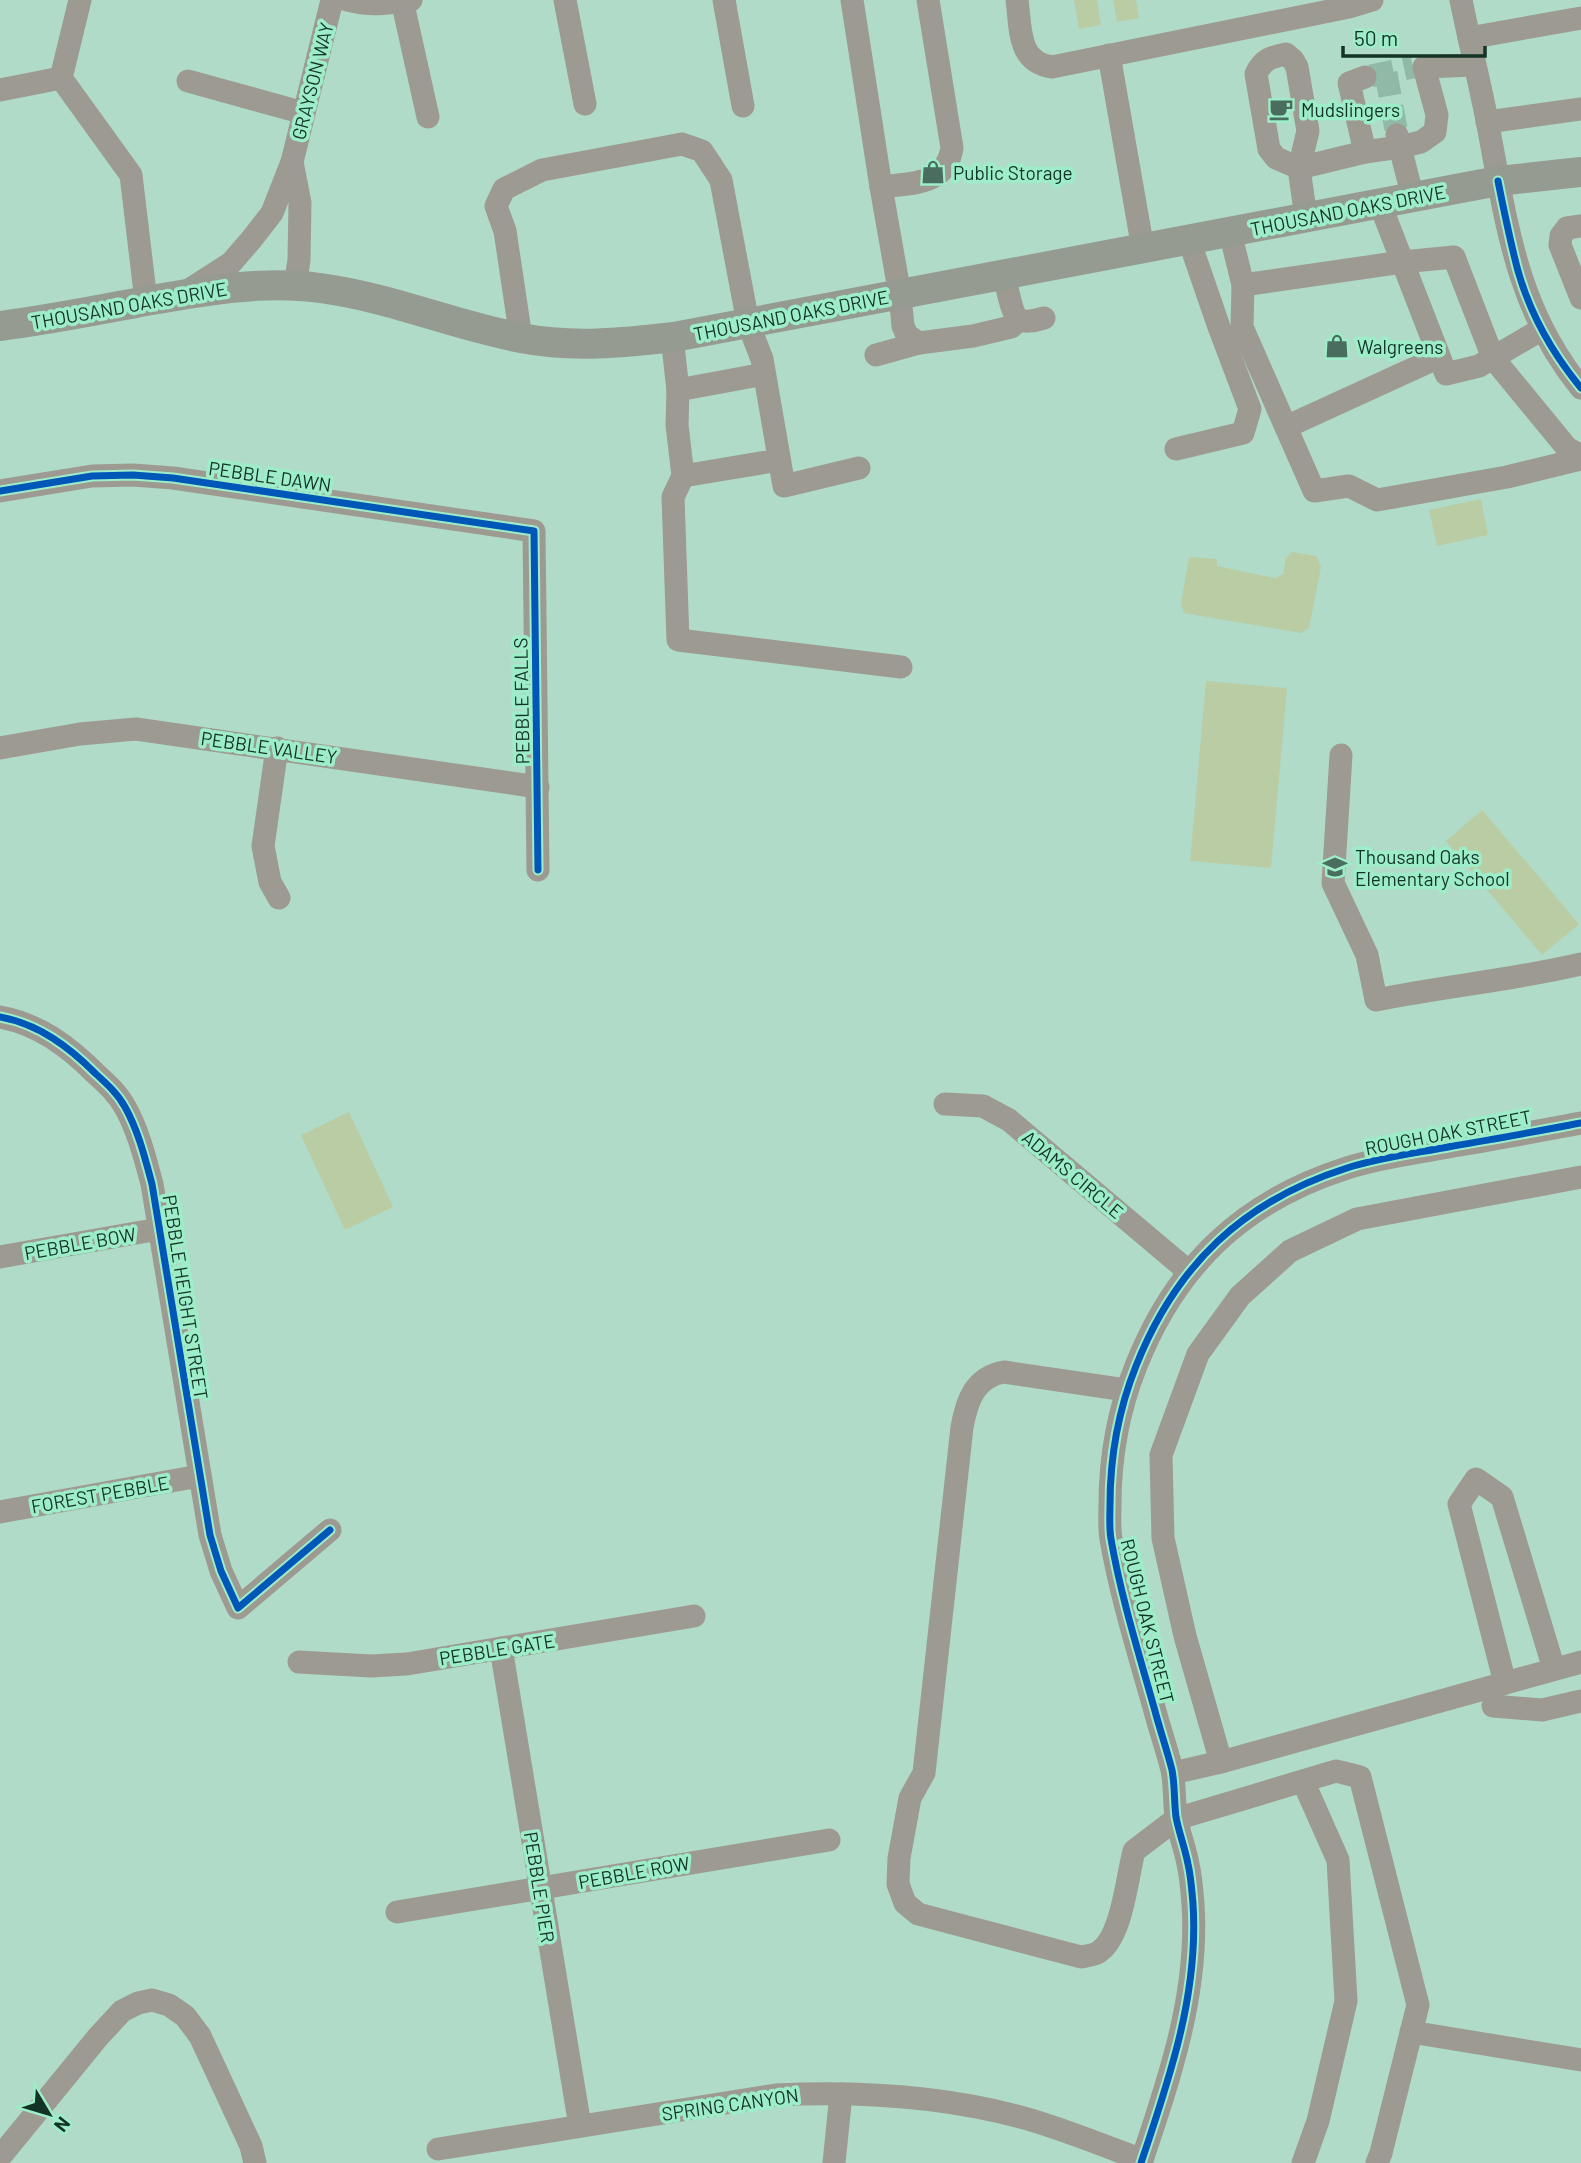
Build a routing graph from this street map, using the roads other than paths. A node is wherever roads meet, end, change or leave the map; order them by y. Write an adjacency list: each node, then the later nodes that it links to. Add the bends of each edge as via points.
1 (80, 0): 17 (street)
2 (332, 0): 23 (street, GRAYSON WAY)
3 (347, 0): 4 (street, via 365,5)
4 (405, 0): 24 (street)
5 (565, 0): 20 (street)
6 (724, 0): 21 (street)
7 (852, 0): 31 (street)
8 (928, 0): 31 (street, via 950,159 943,171 927,181)
9 (1017, 0): 14 (street, via 1024,49 1040,65 1052,67)
10 (1372, 0): 14 (street)
11 (1461, 0): 13 (street)
12 (1581, 18): 13 (street)
13 (1469, 38): 15 (street)
14 (1109, 55): 38 (street)
15 (1474, 65): 25 (street); 26 (street, via 1418,67 1437,115 1435,132 1421,142)
16 (1365, 77): 27 (street, via 1349,83)
17 (61, 78): 19 (street); 46 (street, via 131,175)
18 (188, 81): 23 (street)
19 (0, 90)
20 (585, 104)
21 (743, 106)
22 (1581, 109): 25 (street)
23 (304, 113): 28 (street, GRAYSON WAY)
24 (428, 117)
25 (1487, 122): 30 (street)
26 (1399, 141): 27 (street); 32 (street)
27 (1365, 152): 34 (street, via 1299,168)
28 (292, 162): 42 (street, GRAYSON WAY, via 300,203); 43 (street, GRAYSON WAY, via 272,213 251,240 231,262)
29 (1581, 172): 30 (main road, THOUSAND OAKS DRIVE)
30 (1497, 181): 32 (main road, THOUSAND OAKS DRIVE); 51 (street, via 1518,271)
31 (881, 187): 44 (street)
32 (1413, 198): 33 (main road, THOUSAND OAKS DRIVE)
33 (1380, 204): 34 (main road, THOUSAND OAKS DRIVE); 39 (street)
34 (1306, 218): 36 (main road, THOUSAND OAKS DRIVE)
35 (1581, 226): 45 (street, via 1567,228 1560,245)
36 (1230, 232): 37 (main road, THOUSAND OAKS DRIVE); 41 (street)
37 (1189, 240): 38 (main road, THOUSAND OAKS DRIVE); 62 (street, via 1250,409 1244,433)
38 (1143, 249): 40 (main road, THOUSAND OAKS DRIVE)
39 (1402, 262): 41 (street); 56 (street); 57 (street, via 1454,257)
40 (1004, 275): 44 (main road, THOUSAND OAKS DRIVE); 48 (street)
41 (1243, 285): 61 (street, via 1242,327)
42 (295, 286): 43 (main road, THOUSAND OAKS DRIVE, via 221,287); 53 (main road, THOUSAND OAKS DRIVE, via 389,303)
43 (183, 295): 46 (main road, THOUSAND OAKS DRIVE)
44 (900, 295): 49 (main road, THOUSAND OAKS DRIVE); 54 (street, via 903,326)
45 (1581, 298)
46 (146, 301): 50 (main road, THOUSAND OAKS DRIVE)
47 (1044, 318): 48 (street)
48 (1019, 320): 54 (street, via 1010,327 973,336)
49 (748, 323): 52 (main road, THOUSAND OAKS DRIVE); 53 (street, via 720,180 702,150 682,144 542,170 504,189 496,206 505,231); 58 (street)
50 (0, 326)
51 (1542, 329): 57 (street); 59 (street)
52 (672, 337): 53 (main road, THOUSAND OAKS DRIVE, via 611,344); 60 (street)
53 (521, 338)
54 (919, 343): 55 (street)
55 (876, 355)
56 (1439, 357): 57 (street, via 1446,374); 61 (street)
57 (1493, 358): 63 (street)
58 (764, 374): 60 (street); 64 (street)
59 (1581, 388)
60 (678, 390): 66 (street)
61 (1286, 427): 63 (street, via 1314,491 1349,486 1377,500 1507,477)
62 (1176, 449)
63 (1581, 458)
64 (779, 460): 65 (street, via 784,486); 66 (street)
65 (859, 468)
66 (683, 476): 69 (street, via 673,497 678,640)
67 (0, 491): 68 (street, PEBBLE DAWN, via 92,476 133,475)
68 (534, 531): 73 (street, PEBBLE FALLS)
69 (901, 667)
70 (0, 748): 71 (street, PEBBLE VALLEY, via 136,729)
71 (277, 748): 73 (street, PEBBLE VALLEY); 75 (street, via 263,846)
72 (1341, 755): 76 (street, via 1333,883 1367,955 1376,1000)
73 (538, 787): 74 (street, PEBBLE FALLS)
74 (538, 870)
75 (279, 898)
76 (1581, 964)
77 (0, 1017): 81 (street, PEBBLE HEIGHT STREET, via 54,1038 113,1091 141,1145)
78 (945, 1104): 83 (street, ADAMS CIRCLE, via 983,1106 1009,1120)
79 (1581, 1123): 83 (street, ROUGH OAK STREET, via 1349,1167 1282,1195 1251,1214)
80 (1581, 1177): 96 (street, via 1357,1219 1290,1251 1240,1296 1198,1354 1161,1455 1163,1538)
81 (159, 1229): 82 (street, PEBBLE BOW); 85 (street, PEBBLE HEIGHT STREET)
82 (0, 1257)
83 (1188, 1271): 84 (street, ROUGH OAK STREET, via 1149,1333)
84 (1126, 1390): 97 (street, ROUGH OAK STREET, via 1110,1470 1110,1535); 99 (street, via 1004,1372 992,1374 973,1392 962,1427 924,1773 910,1798 898,1884 905,1903 918,1914 1081,1957 1097,1953 1107,1944 1118,1923 1134,1851)
85 (200, 1476): 86 (street, FOREST PEBBLE); 87 (street, PEBBLE HEIGHT STREET, via 210,1535 238,1608)
86 (0, 1511)
87 (330, 1530)
88 (694, 1616): 89 (street, PEBBLE GATE)
89 (501, 1648): 90 (street, PEBBLE GATE, via 407,1664); 101 (street, PEBBLE PIER)
90 (299, 1661)
91 (1581, 1662): 92 (street)
92 (1555, 1669): 93 (street); 93 (street, via 1502,1497 1476,1479 1459,1504)
93 (1505, 1683): 96 (street)
94 (1581, 1701): 95 (street, via 1542,1710)
95 (1493, 1706)
96 (1215, 1764): 97 (street)
97 (1172, 1773): 99 (street, ROUGH OAK STREET)
98 (1303, 1781): 99 (street); 103 (street, via 1336,1771 1360,1777 1418,2005); 112 (street, via 1338,1860 1346,2001 1318,2121)
99 (1176, 1819): 109 (street, ROUGH OAK STREET, via 1189,1866 1193,1905 1190,1985 1181,2031)
100 (829, 1840): 101 (street, PEBBLE ROW)
101 (540, 1888): 102 (street, PEBBLE ROW); 106 (street, PEBBLE PIER)
102 (397, 1912)
103 (1411, 2032): 104 (street); 113 (street)
104 (1581, 2060)
105 (841, 2094): 106 (street, SPRING CANYON, via 776,2095); 109 (street, SPRING CANYON, via 913,2097 975,2107 1039,2123); 111 (street)
106 (580, 2126): 107 (street, SPRING CANYON)
107 (438, 2149)
108 (0, 2157): 110 (street, via 122,2011 152,2000 185,2016 200,2036)
109 (1141, 2162)
110 (255, 2163)
111 (834, 2163)
112 (1303, 2163)
113 (1377, 2163)

